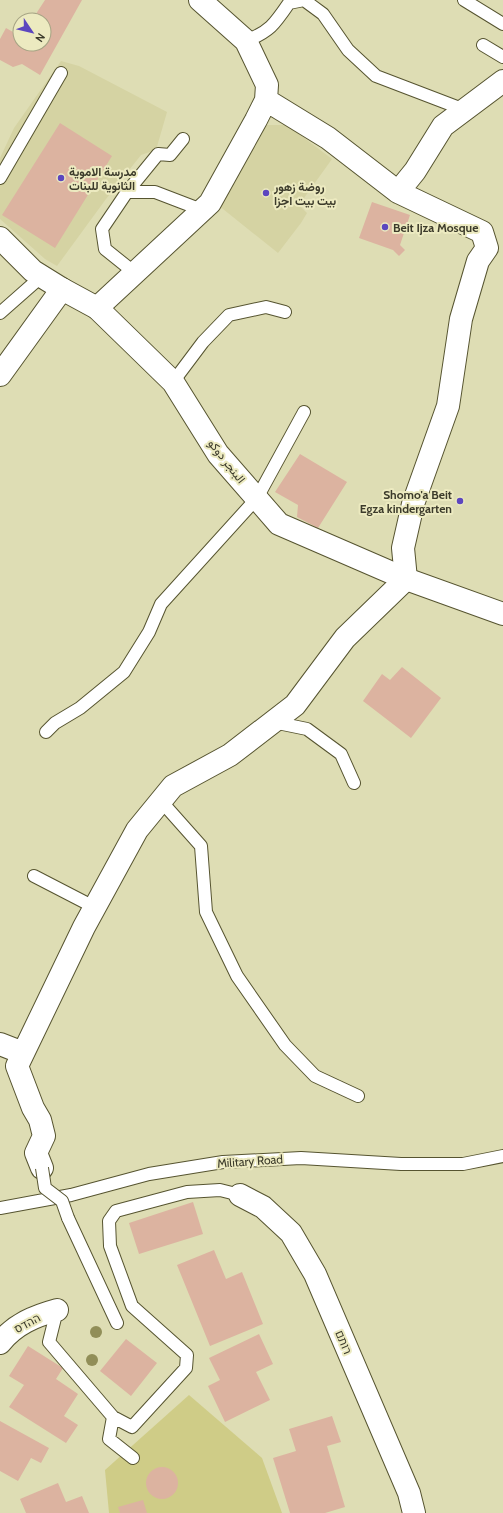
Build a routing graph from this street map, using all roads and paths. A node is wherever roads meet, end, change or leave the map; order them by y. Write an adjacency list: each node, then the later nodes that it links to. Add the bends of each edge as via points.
1 (200, 0): 4 (street)
2 (464, 0): 3 (lane)
3 (503, 24)
4 (246, 41): 9 (street, via 267,85); 10 (lane, via 274,26 289,3 304,0 323,14 348,50 376,76)
5 (483, 45): 6 (lane)
6 (503, 57)
7 (61, 73): 12 (lane)
8 (503, 81): 10 (street)
9 (266, 100): 14 (street, via 328,138); 15 (street, via 210,203)
10 (465, 110): 14 (street, via 443,126 416,171)
11 (183, 139): 13 (lane, via 170,155 158,154)
12 (0, 178)
13 (127, 192): 15 (lane, via 155,192); 17 (lane, via 102,229 106,249)
14 (398, 192): 27 (street, via 482,232 487,248 478,262 461,319 448,406 413,504 404,548)
15 (202, 210): 17 (street)
16 (0, 238): 18 (street, البنجر دوكو, via 33,271)
17 (135, 273): 20 (street)
18 (42, 276): 19 (street, البنجر دوكو); 22 (lane)
19 (62, 289): 20 (street, البنجر دوكو); 23 (street)
20 (97, 308): 24 (street, البنجر دوكو)
21 (285, 312): 24 (lane, via 266,307 229,315 203,342)
22 (0, 313)
23 (0, 375)
24 (173, 382): 26 (street, البنجر دوكو, via 218,454)
25 (304, 412): 26 (lane)
26 (257, 498): 27 (street, البنجر دوكو, via 279,524); 30 (lane, via 161,604 150,632 124,672)
27 (406, 579): 28 (street, البنجر دوكو); 29 (street, via 345,638 295,705)
28 (503, 614)
29 (273, 722): 31 (lane, via 308,729 341,754); 32 (street, via 230,755 173,786)
30 (46, 732)
31 (354, 783)
32 (161, 801): 34 (street, via 137,830); 37 (lane, via 201,846 206,912 237,976 285,1045 315,1076)
33 (34, 876): 34 (lane)
34 (94, 907): 36 (street)
35 (0, 1044): 36 (street)
36 (23, 1053): 39 (street, via 17,1066 40,1120 44,1136 36,1153)
37 (358, 1096)
38 (503, 1156): 41 (lane, Military Road, via 463,1164 401,1164 301,1158 223,1162 150,1174 72,1195)
39 (42, 1168): 43 (lane, bridge, via 45,1188 62,1201)
40 (240, 1195): 45 (lane, via 220,1190 187,1192 116,1211 109,1221 110,1246 132,1306 188,1355 186,1368 132,1427); 47 (street, רותם, via 263,1206 291,1233 315,1274 409,1493)
41 (0, 1208)
42 (57, 1310): 44 (street, ההדס, via 32,1317 7,1334); 45 (lane, via 49,1342)
43 (117, 1323)
44 (0, 1343)
45 (113, 1417): 46 (lane, via 109,1439)
46 (133, 1458)
47 (414, 1513)

